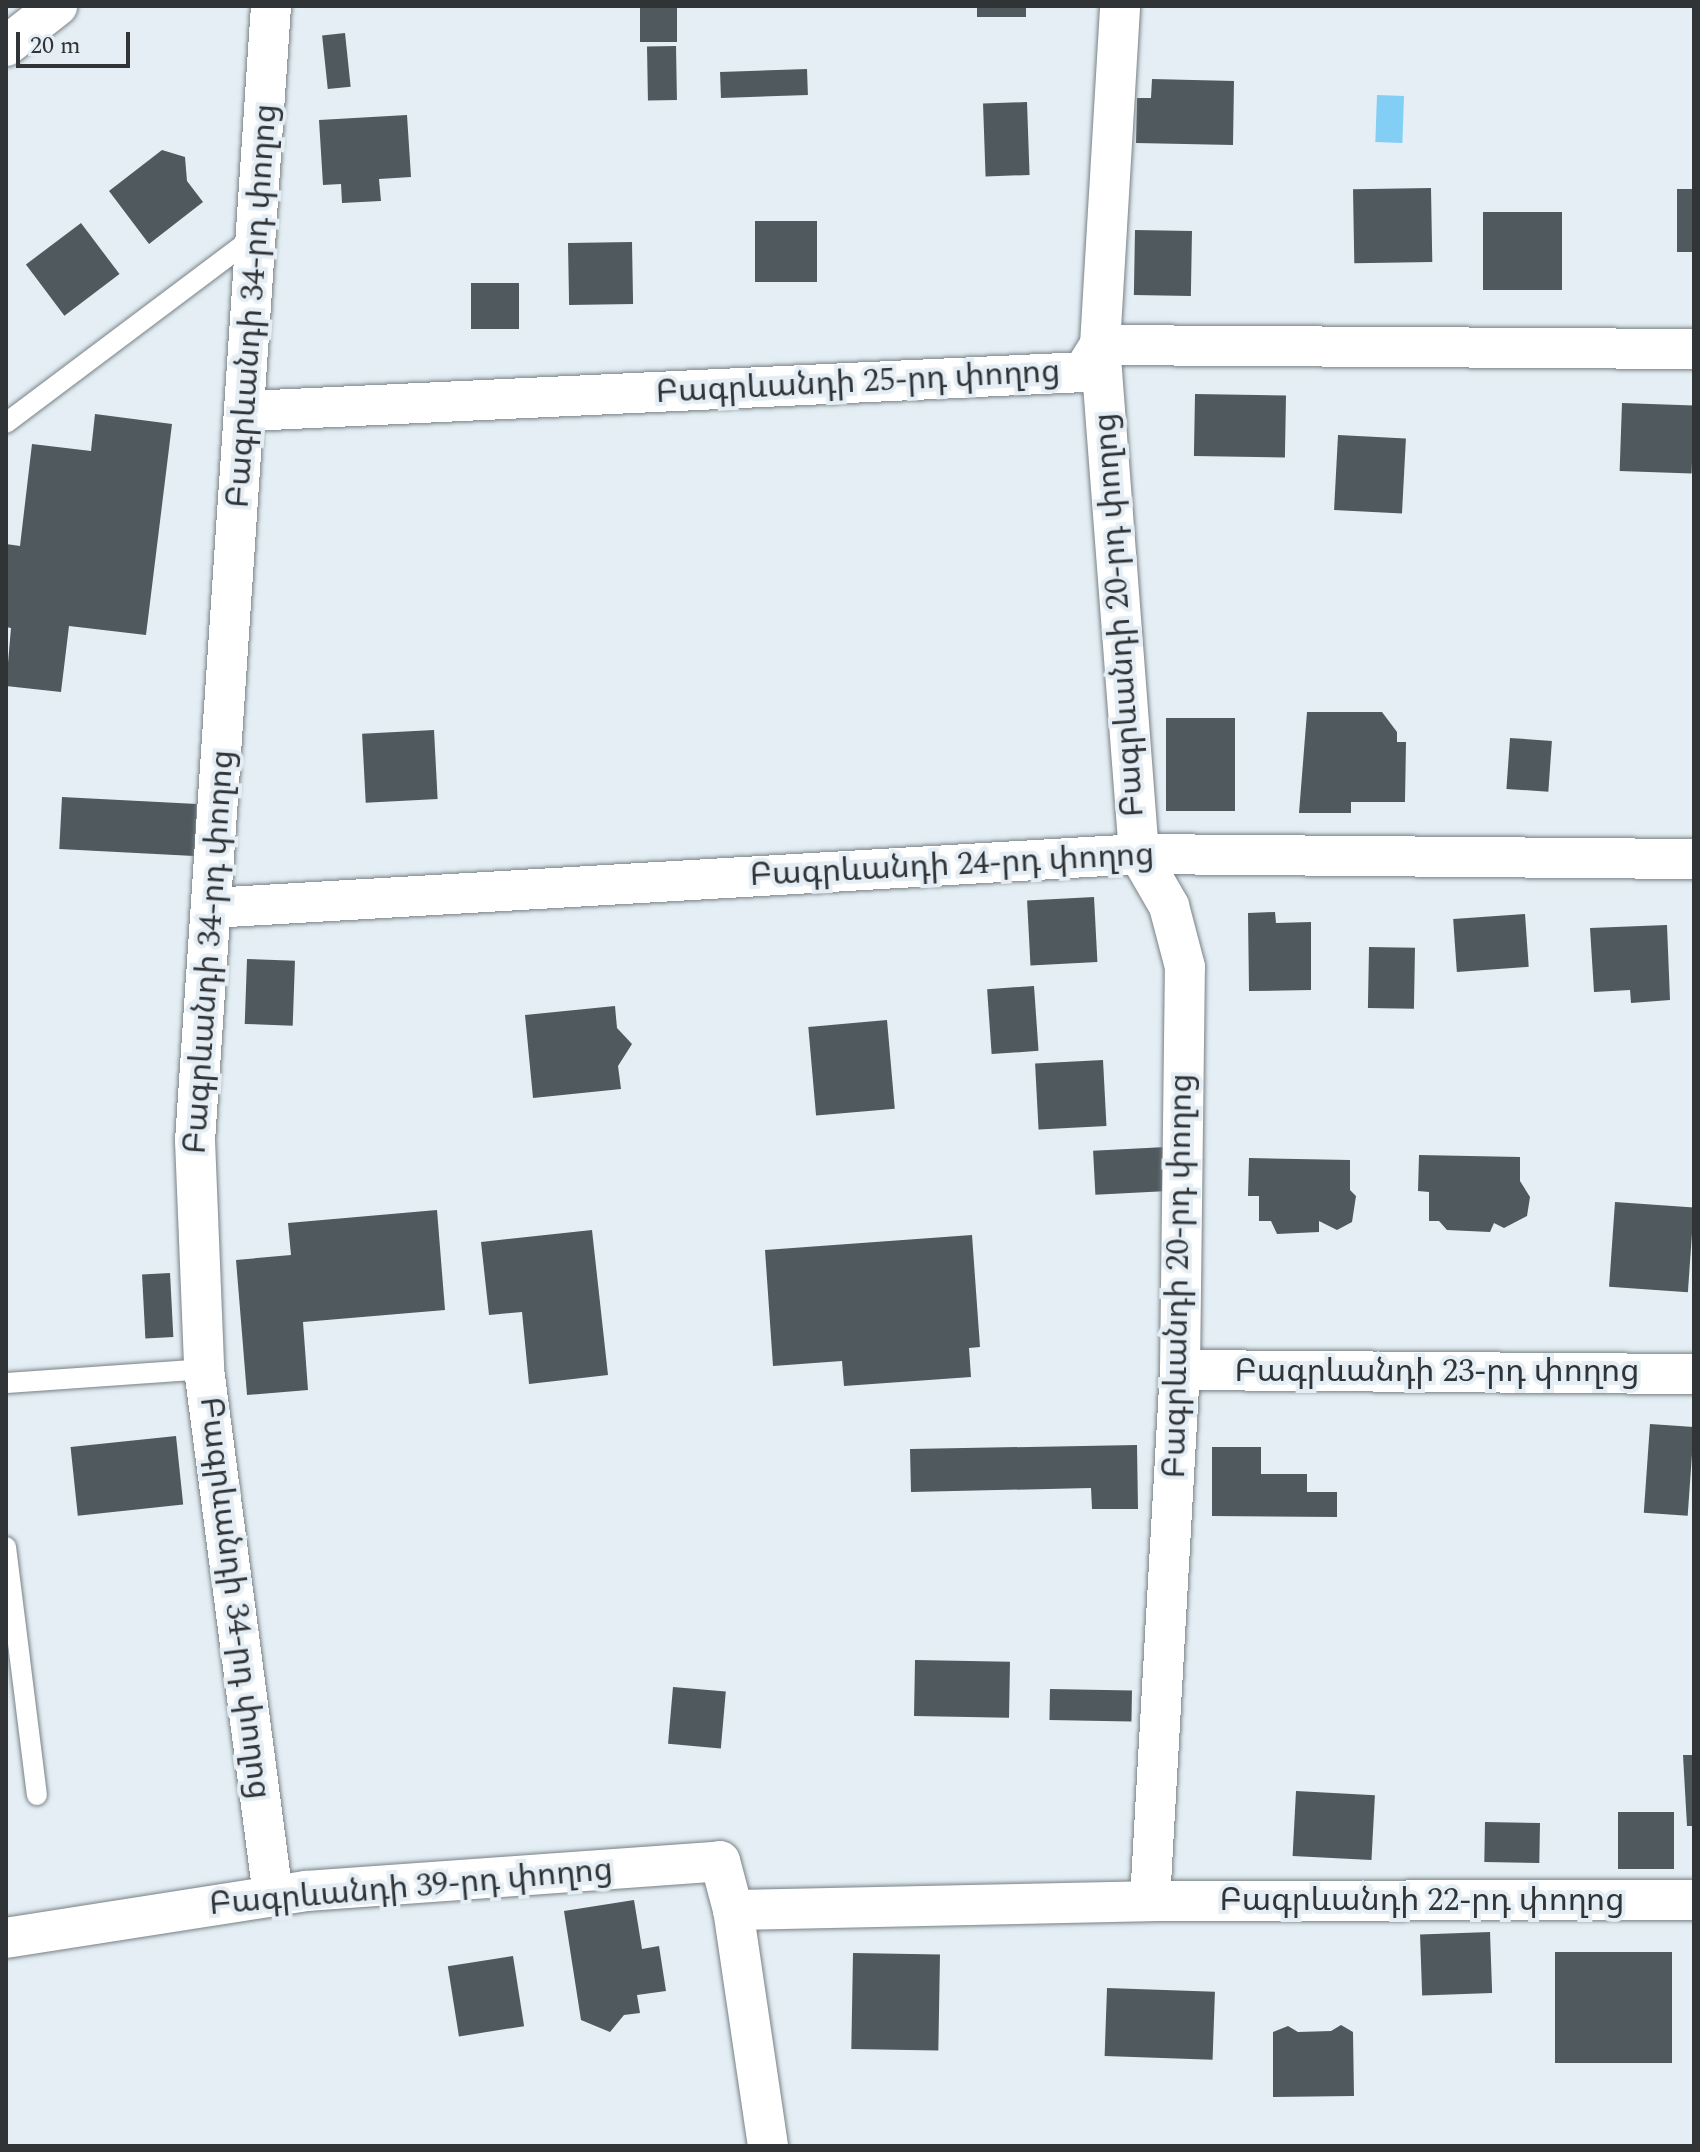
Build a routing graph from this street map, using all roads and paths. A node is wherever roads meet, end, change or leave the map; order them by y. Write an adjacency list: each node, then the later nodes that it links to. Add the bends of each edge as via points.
1 (57, 6): 4 (street)
2 (271, 6): 5 (street, Բագրևանդի 34-րդ փողոց)
3 (1120, 6): 6 (street, Բագրևանդի 20-րդ փողոց)
4 (6, 46)
5 (258, 234): 8 (street, Բագրևանդի 34-րդ փողոց); 9 (lane)
6 (1100, 345): 7 (street, Բագրևանդի 25-րդ փողոց); 8 (street, Բագրևանդի 25-րդ փողոց, via 1083,372); 10 (street, Բագրևանդի 20-րդ փողոց)
7 (1694, 349)
8 (248, 411): 12 (street, Բագրևանդի 34-րդ փողոց)
9 (6, 423)
10 (1139, 854): 11 (street, Բագրևանդի 24-րդ փողոց); 12 (street, Բագրևանդի 24-րդ փողոց); 14 (street, Բագրևանդի 20-րդ փողոց, via 1169,906 1185,967)
11 (1694, 859)
12 (211, 908): 13 (street, Բագրևանդի 34-րդ փողոց, via 195,1140)
13 (204, 1369): 16 (lane); 19 (street, Բագրևանդի 34-րդ փողոց)
14 (1180, 1370): 15 (street, Բագրևանդի 23-րդ փողոց); 21 (street, Բագրևանդի 20-րդ փողոց)
15 (1694, 1374)
16 (6, 1383)
17 (6, 1547): 18 (lane)
18 (37, 1795)
19 (273, 1896): 22 (street, Բագրևանդի 39-րդ փողոց, via 720,1861); 23 (street, Բագրևանդի 39-րդ փողոց)
20 (1694, 1900): 21 (street, Բագրևանդի 22-րդ փողոց)
21 (1150, 1901): 22 (street)
22 (733, 1910): 24 (street)
23 (6, 1938)
24 (768, 2146)

